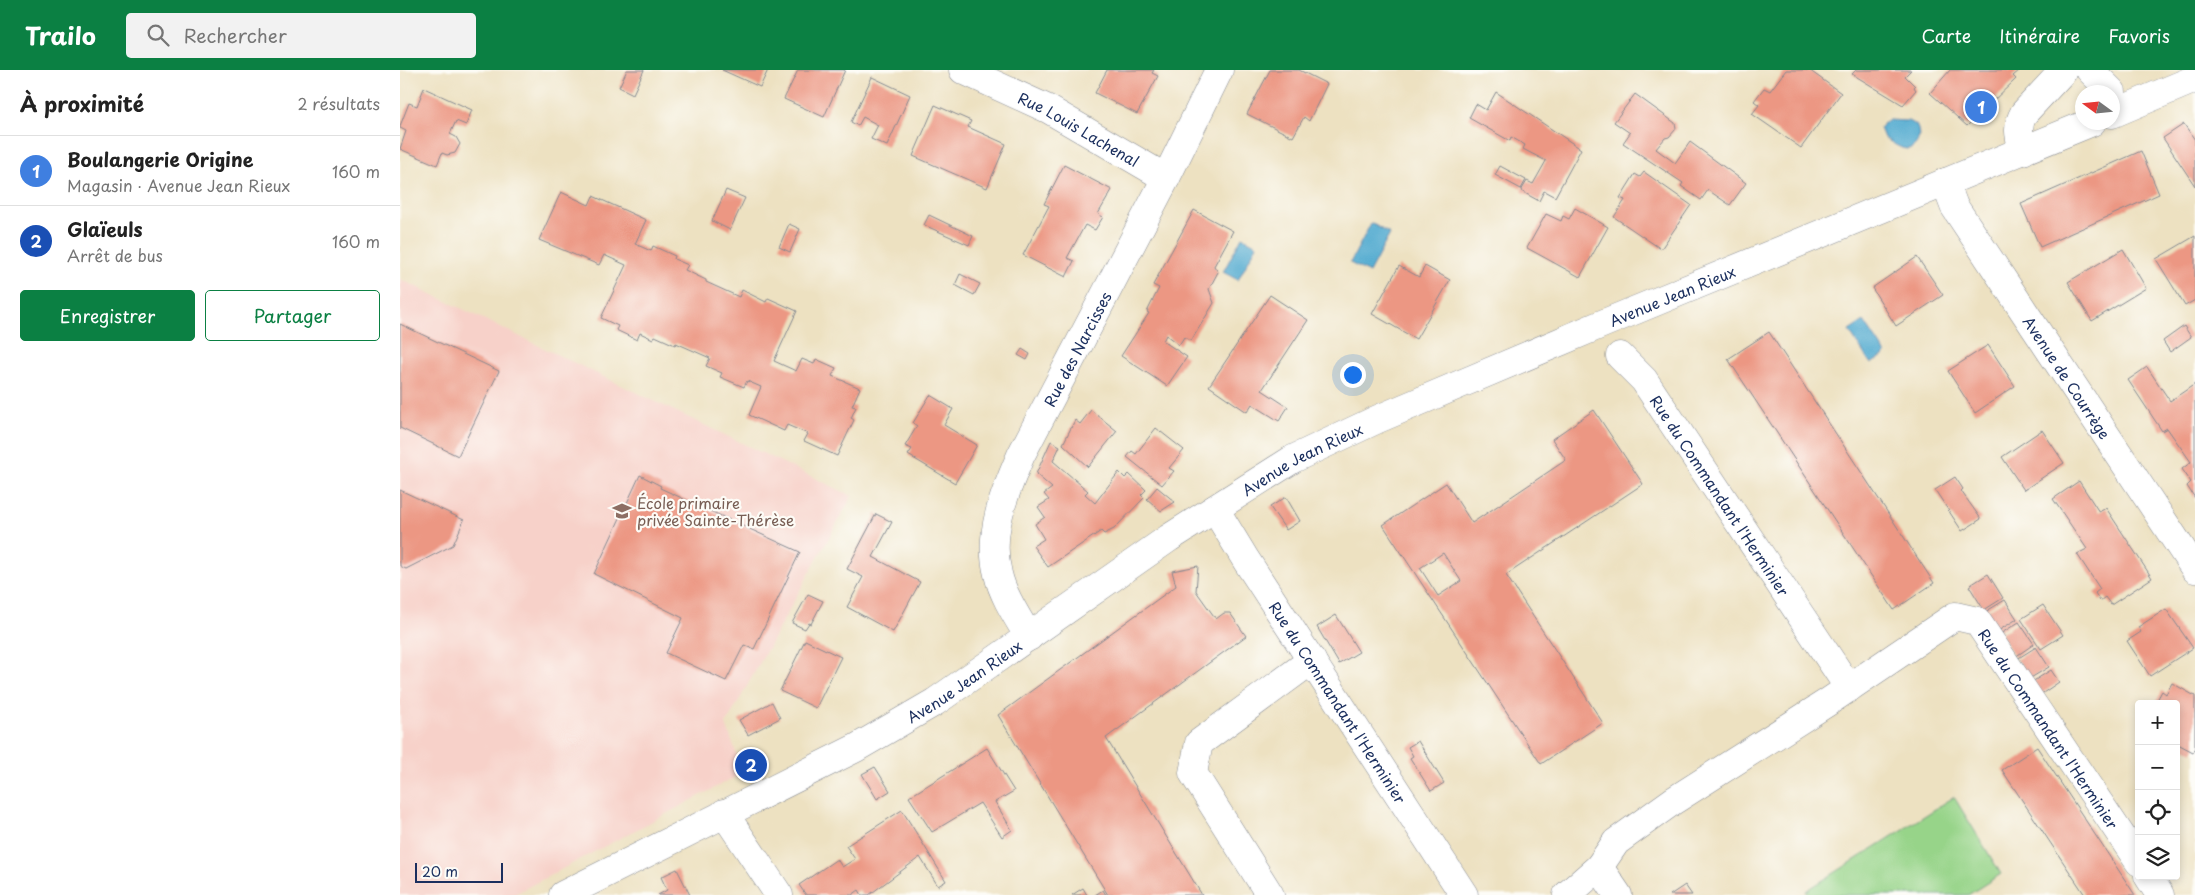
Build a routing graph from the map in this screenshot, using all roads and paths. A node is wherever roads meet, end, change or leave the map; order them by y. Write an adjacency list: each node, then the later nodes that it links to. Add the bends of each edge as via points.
1 (964, 70): 10 (main road, Rue Louis Lachenal, via 1048,109)
2 (1219, 70): 10 (main road, Rue des Narcisses)
3 (2064, 70): 9 (main road, via 2024,113 2018,130)
4 (2090, 70): 6 (main road)
5 (2195, 79): 7 (main road)
6 (2101, 85)
7 (2120, 101)
8 (2075, 129): 9 (main road, Avenue Jean Rieux)
9 (2022, 151): 11 (main road, Avenue Jean Rieux)
10 (1166, 178): 15 (main road, Rue des Narcisses, via 1004,494 995,552 998,575)
11 (1944, 182): 13 (main road, Avenue Jean Rieux, via 1378,419 1293,459); 14 (main road, Avenue de Courrège, via 1954,206)
12 (1620, 356): 17 (main road, Rue du Commandant l'Herminier, via 1644,380)
13 (1214, 509): 15 (main road, Avenue Jean Rieux); 16 (main road, Rue du Commandant l'Herminier)
14 (2195, 570)
15 (1029, 637): 18 (main road, Avenue Jean Rieux, via 935,702 856,748)
16 (1312, 660): 24 (main road, via 1199,743 1193,773); 25 (main road, Rue du Commandant l'Herminier)
17 (1849, 688): 19 (main road, Rue du Commandant l'Herminier, via 1955,616 1977,621); 20 (main road, Rue du Commandant l'Herminier, via 1673,801 1616,842)
18 (724, 813): 22 (main road, Avenue Jean Rieux); 23 (main road)
19 (2135, 856)
20 (1599, 867): 26 (main road, Rue du Commandant l'Herminier); 27 (main road)
21 (2151, 880): 28 (main road)
22 (577, 892)
23 (779, 895)
24 (1270, 895)
25 (1464, 895)
26 (1567, 895)
27 (1618, 895)
28 (2160, 895)

